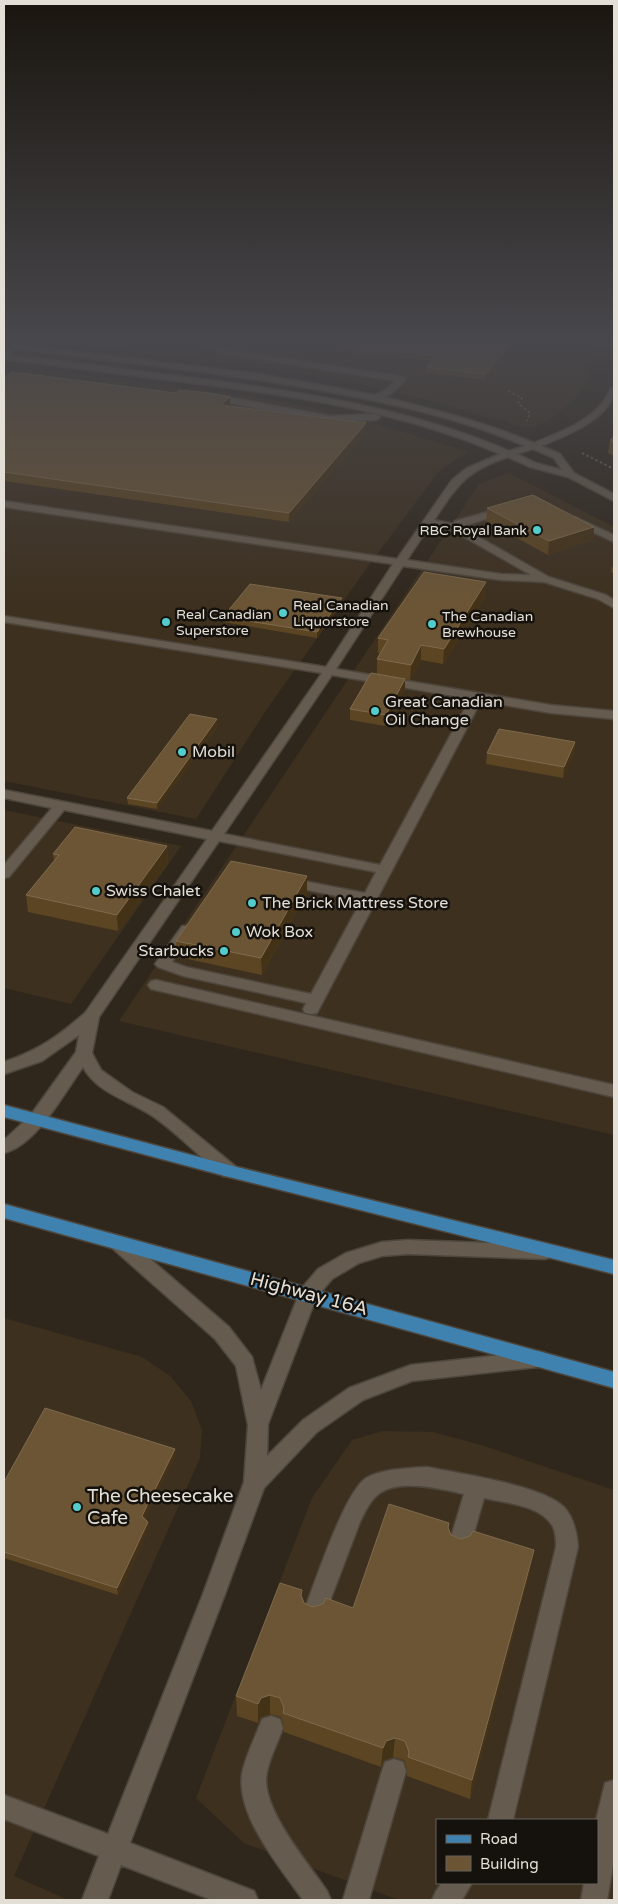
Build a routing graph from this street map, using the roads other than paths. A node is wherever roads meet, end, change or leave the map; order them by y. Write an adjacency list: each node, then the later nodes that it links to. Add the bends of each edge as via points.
1 (440, 430): 5 (street)
2 (492, 430): 4 (street)
3 (571, 430): 4 (street)
4 (534, 446): 5 (street); 6 (street, via 557,456)
5 (510, 454): 6 (street, via 533,465); 11 (street, via 470,470 455,482)
6 (571, 475): 7 (street)
7 (614, 498)
8 (4, 504): 14 (street)
9 (515, 507): 12 (street, via 459,523)
10 (562, 513): 13 (street)
11 (428, 522): 12 (street); 14 (street)
12 (454, 528): 15 (street)
13 (614, 540)
14 (400, 562): 15 (street, via 500,577); 18 (street)
15 (545, 579): 16 (street)
16 (614, 605)
17 (4, 619): 18 (street)
18 (330, 671): 19 (street); 23 (street)
19 (477, 696): 20 (street, via 551,709); 24 (street)
20 (614, 715)
21 (4, 794): 22 (street)
22 (61, 805): 23 (street); 25 (street)
23 (215, 835): 24 (street); 31 (street)
24 (385, 870): 27 (street)
25 (4, 874)
26 (274, 880): 27 (street)
27 (370, 898): 30 (street)
28 (195, 917): 30 (street, via 163,964)
29 (156, 985): 32 (street)
30 (315, 1000): 32 (street)
31 (91, 1016): 33 (street); 34 (street, via 65,1039 36,1057)
32 (305, 1020): 35 (street)
33 (84, 1053): 37 (street); 39 (street, via 95,1074 126,1096 157,1111)
34 (4, 1068)
35 (614, 1091)
36 (4, 1111): 37 (main road)
37 (36, 1120): 38 (street, via 14,1142); 39 (main road)
38 (4, 1147)
39 (229, 1171): 42 (main road)
40 (4, 1211): 41 (main road, Highway 16A)
41 (120, 1243): 44 (main road, Highway 16A); 47 (street, via 222,1332 245,1364)
42 (559, 1253): 43 (main road); 44 (street, via 408,1247 382,1249 353,1258 325,1274)
43 (614, 1267)
44 (308, 1294): 45 (main road, Highway 16A); 47 (street)
45 (539, 1359): 46 (main road, Highway 16A); 48 (street, via 411,1373 356,1394 310,1426)
46 (614, 1380)
47 (258, 1425): 48 (street)
48 (255, 1482): 57 (street)
49 (477, 1487): 50 (street); 51 (street, via 427,1476 399,1478 374,1485 360,1500 350,1521); 56 (street, via 534,1500 550,1507 561,1518 567,1532 567,1547)
50 (459, 1547)
51 (314, 1614)
52 (271, 1728): 63 (street, via 254,1773 255,1798 267,1825)
53 (394, 1771): 64 (street)
54 (614, 1792): 58 (street)
55 (4, 1807): 57 (street)
56 (501, 1819)
57 (115, 1851): 61 (street); 62 (street)
58 (598, 1878)
59 (458, 1884): 65 (street)
60 (597, 1884): 66 (street)
61 (95, 1900)
62 (241, 1900)
63 (318, 1900)
64 (356, 1900)
65 (445, 1900)
66 (594, 1900)

